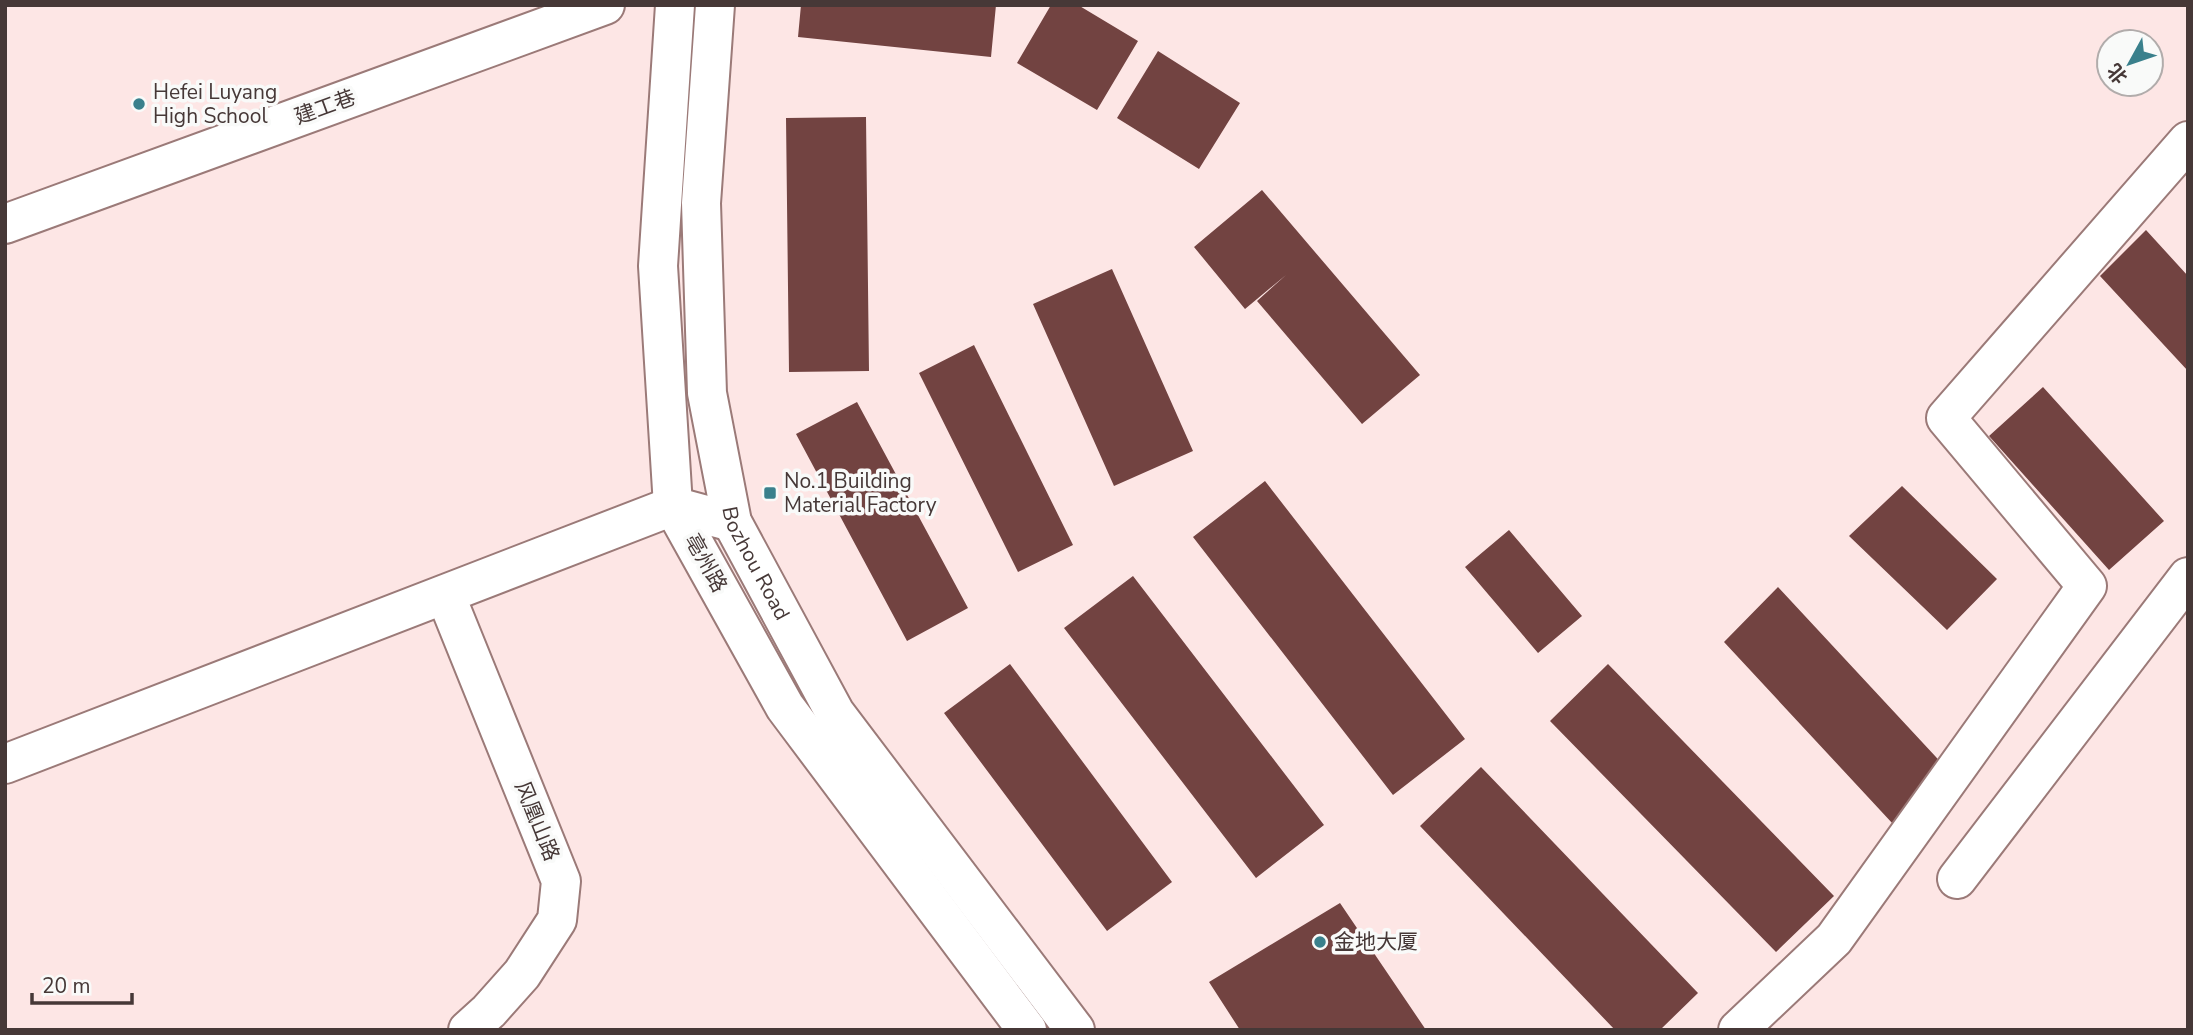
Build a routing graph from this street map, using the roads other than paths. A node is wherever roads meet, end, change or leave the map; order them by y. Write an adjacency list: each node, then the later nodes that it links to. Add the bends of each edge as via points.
1 (605, 5): 5 (street, 建工巷)
2 (675, 5): 6 (street, 亳州路, via 658,266)
3 (715, 5): 7 (street, Bozhou Road, via 701,203 707,393)
4 (2188, 141): 15 (street, via 1946,418 2087,586 1834,939)
5 (5, 224)
6 (673, 506): 7 (street); 9 (street); 13 (street, 亳州路, via 785,707)
7 (732, 522): 14 (street, Bozhou Road, via 835,713)
8 (2188, 577): 11 (street)
9 (445, 594): 10 (street); 12 (street, 风凰山路, via 561,881 557,920 522,975)
10 (5, 764)
11 (1957, 880)
12 (468, 1030)
13 (1027, 1030)
14 (1075, 1030)
15 (1738, 1030)

